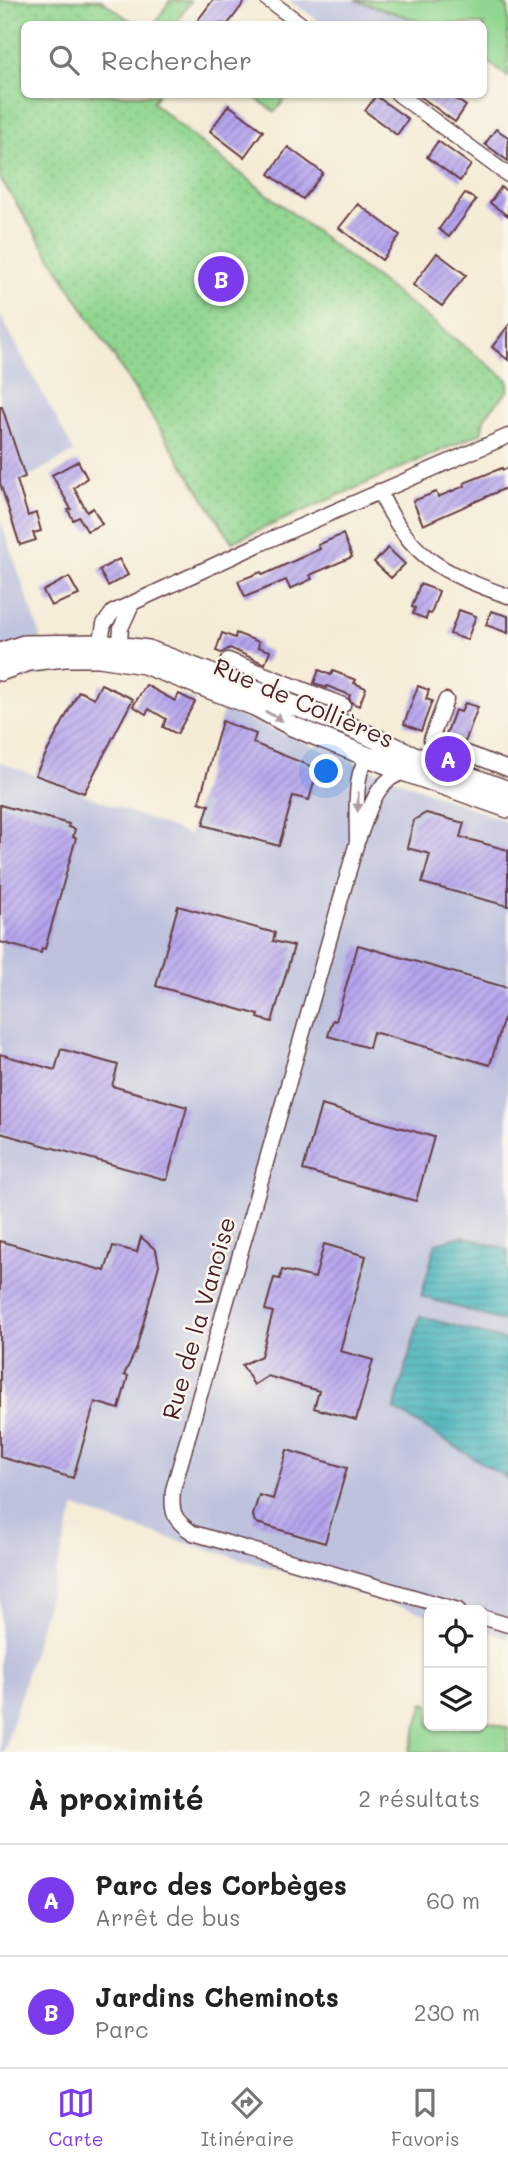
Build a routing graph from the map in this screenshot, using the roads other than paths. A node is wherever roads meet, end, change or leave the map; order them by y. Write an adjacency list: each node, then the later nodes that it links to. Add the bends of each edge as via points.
1 (268, 0): 2 (street)
2 (297, 21)
3 (403, 98): 4 (street)
4 (508, 175)
5 (508, 436): 6 (street)
6 (379, 491): 7 (street, via 403,535 439,568); 8 (street)
7 (508, 596)
8 (132, 604): 9 (street); 9 (street, via 113,612 104,624)
9 (109, 652): 10 (main road, via 24,645); 12 (main road, via 36,660); 13 (main road, Rue de Collières, via 148,650); 16 (main road, Rue de Collières, one-way to 16, via 198,683)
10 (0, 653)
11 (228, 660): 13 (street, Rue de Collières)
12 (0, 671)
13 (284, 692): 15 (street, Rue de Collières); 18 (main road, Rue de Collières)
14 (446, 700): 17 (street, Rue de Collières, via 431,739)
15 (343, 705)
16 (372, 758): 18 (main road, Rue de Collières); 23 (street, Rue de la Vanoise, one-way to 23, via 365,762 358,783)
17 (483, 760): 19 (street, Rue de Collières); 20 (street)
18 (410, 764): 20 (main road, Rue de Collières); 22 (main road, Rue de Collières); 23 (street, Rue de la Vanoise, via 386,780 372,800)
19 (508, 769)
20 (475, 779): 21 (main road, Rue de Collières)
21 (508, 791)
22 (508, 808)
23 (357, 842): 24 (street, Rue de la Vanoise, via 173,1489 172,1506 178,1524 193,1533)
24 (441, 1605)
25 (487, 1619): 26 (street)
26 (508, 1625)

